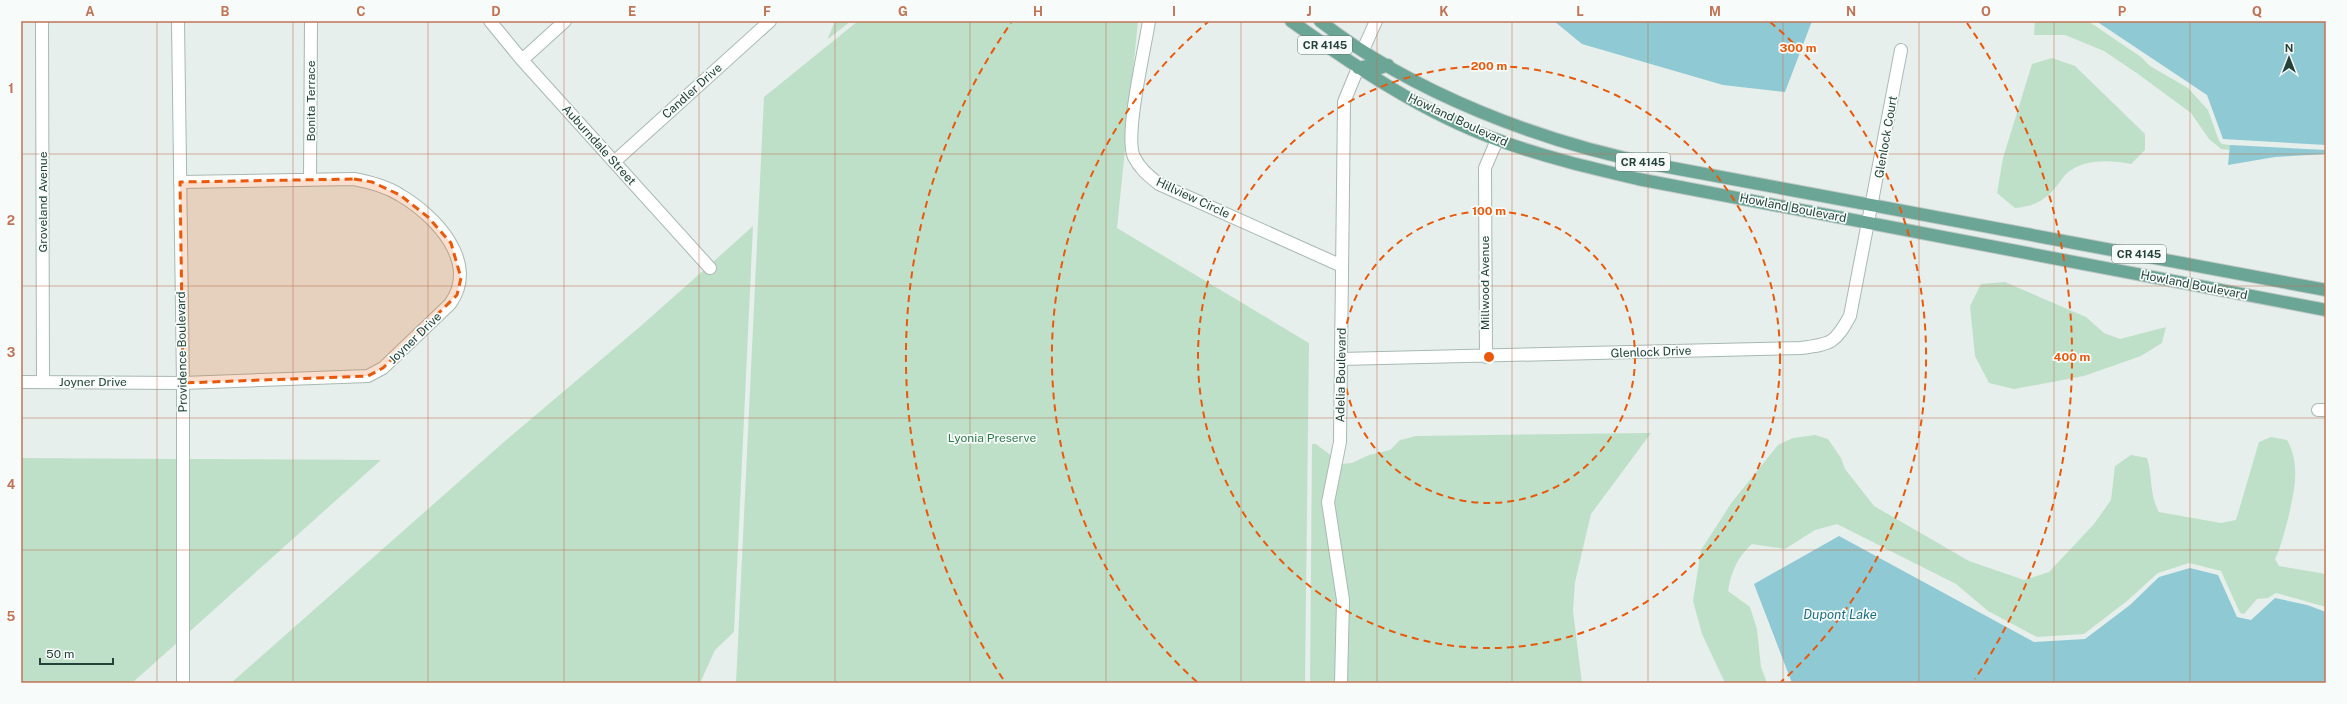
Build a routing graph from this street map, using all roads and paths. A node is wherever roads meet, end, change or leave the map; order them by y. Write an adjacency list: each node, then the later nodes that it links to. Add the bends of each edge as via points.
1 (42, 21): 29 (street, Groveland Avenue)
2 (178, 21): 19 (street, Providence Boulevard)
3 (311, 21): 18 (street, Bonita Terrace)
4 (490, 21): 13 (street, Auburndale Street)
5 (565, 21): 13 (street)
6 (770, 21): 17 (street, Candler Drive)
7 (1149, 21): 22 (street, Hillview Circle, via 1131,132 1133,156 1144,172 1159,184)
8 (1291, 21): 15 (main road, Howland Boulevard / CR 4145)
9 (1320, 21): 11 (main road, Howland Boulevard / CR 4145)
10 (1376, 21): 11 (street)
11 (1363, 50): 14 (main road, Howland Boulevard / CR 4145)
12 (1901, 50): 20 (street, Glenlock Court)
13 (522, 60): 17 (street, Auburndale Street)
14 (1388, 65): 15 (main road, via 1377,69 1371,65); 20 (main road, Howland Boulevard / CR 4145, via 1448,98 1474,109 1526,130 1593,151)
15 (1358, 68): 16 (main road, Howland Boulevard / CR 4145, via 1440,114); 22 (street, Adelia Boulevard, via 1344,102)
16 (1496, 140): 21 (main road, Howland Boulevard / CR 4145, via 1600,170); 26 (street, Millwood Avenue, via 1485,168)
17 (614, 162): 23 (street, Auburndale Street)
18 (310, 180): 19 (street, Joyner Drive); 30 (street, Joyner Drive, via 354,179 372,182 400,195 428,217 451,242 459,262 461,278 457,295 383,368 368,376)
19 (180, 182): 30 (street, Providence Boulevard)
20 (1873, 205): 21 (street, Glenlock Court); 24 (main road, Howland Boulevard / CR 4145)
21 (1870, 223): 25 (main road, Howland Boulevard / CR 4145); 26 (street, Glenlock Drive, via 1850,316 1838,338 1823,345 1802,348)
22 (1342, 266): 27 (street, Adelia Boulevard)
23 (710, 268)
24 (2326, 290)
25 (2326, 310)
26 (1486, 357): 27 (street, Glenlock Drive)
27 (1341, 359): 32 (street, Adelia Boulevard, via 1340,442 1328,502 1343,600)
28 (21, 382): 29 (street, Joyner Drive)
29 (43, 382): 30 (street, Joyner Drive)
30 (182, 383): 31 (street, Providence Boulevard)
31 (183, 683)
32 (1341, 683)

